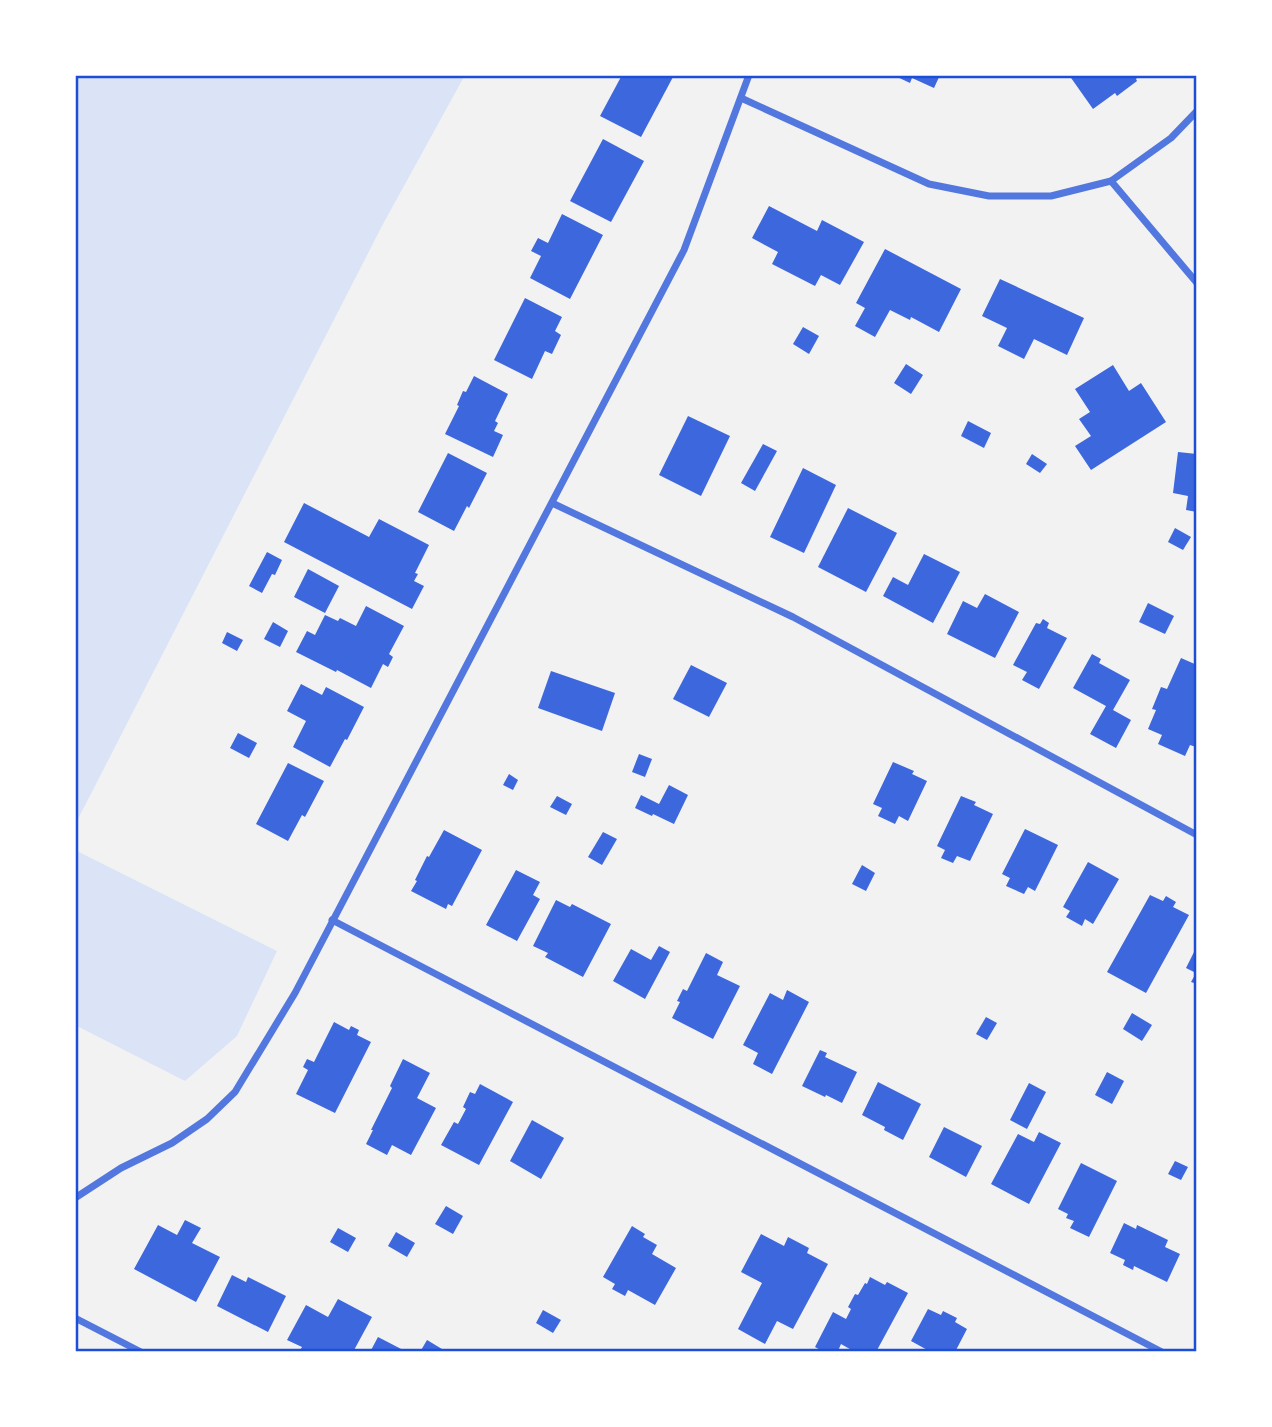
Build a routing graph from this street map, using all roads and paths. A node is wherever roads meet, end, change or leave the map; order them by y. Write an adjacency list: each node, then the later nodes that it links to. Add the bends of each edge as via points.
1 (749, 75): 2 (street)
2 (741, 98): 4 (street, via 929,184 989,196 1051,196); 6 (street, via 684,250)
3 (1197, 111): 4 (street, via 1171,138)
4 (1111, 181): 5 (street)
5 (1197, 283)
6 (551, 503): 7 (street, via 793,617); 8 (street)
7 (1197, 835)
8 (332, 920): 9 (street, via 295,993 235,1092 208,1119 172,1143); 12 (street)
9 (75, 1198)
10 (75, 1318): 11 (street)
11 (141, 1352)
12 (1162, 1352)

